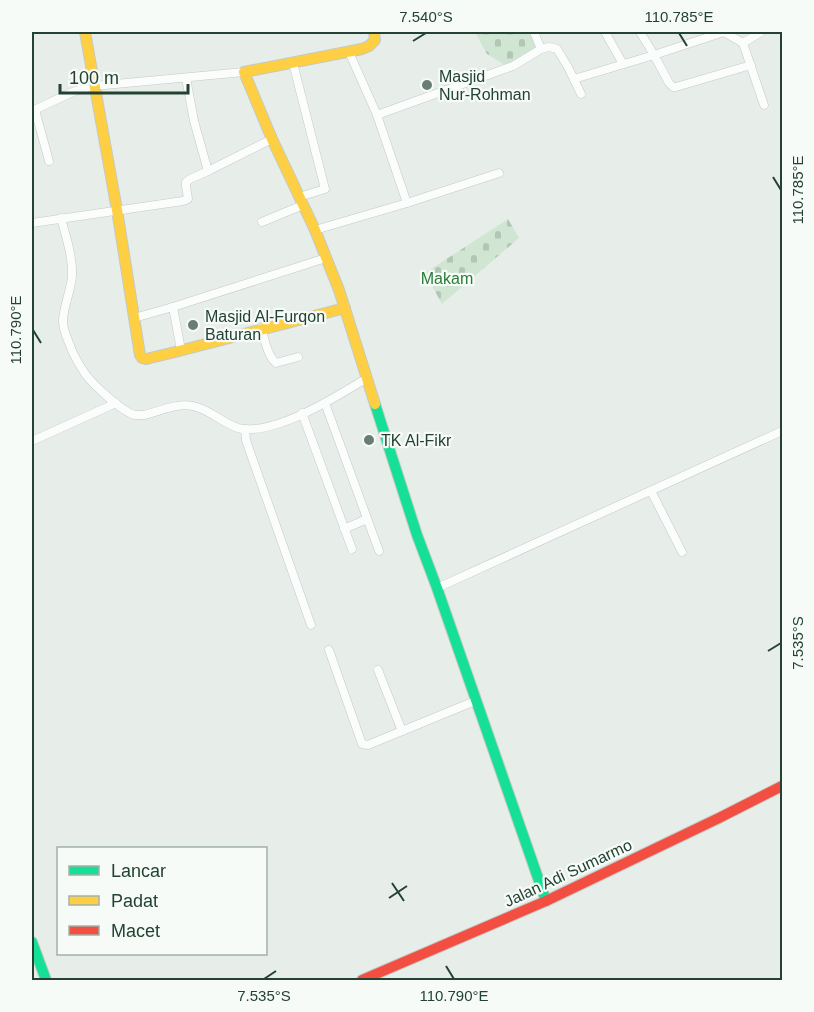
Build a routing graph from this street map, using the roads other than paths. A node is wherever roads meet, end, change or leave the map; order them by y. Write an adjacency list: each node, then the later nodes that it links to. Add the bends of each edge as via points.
1 (85, 32): 18 (street)
2 (374, 32): 10 (street, via 375,40 369,46)
3 (534, 32): 9 (street)
4 (605, 32): 13 (street)
5 (640, 32): 11 (street)
6 (724, 32): 8 (street); 11 (street)
7 (761, 32): 8 (street)
8 (743, 43): 14 (street)
9 (541, 49): 17 (street, via 557,49); 22 (street, via 513,66)
10 (349, 52): 12 (street); 22 (street)
11 (654, 55): 13 (street); 14 (street, via 673,87)
12 (293, 63): 15 (street); 27 (street, via 325,189)
13 (623, 64): 17 (street)
14 (751, 65): 20 (street)
15 (244, 72): 16 (street); 23 (street)
16 (186, 78): 18 (street); 25 (street)
17 (574, 79): 19 (street)
18 (94, 86): 21 (street); 29 (street)
19 (580, 94)
20 (764, 105)
21 (33, 110): 24 (street)
22 (377, 115): 28 (street)
23 (272, 139): 25 (street); 27 (street)
24 (49, 161)
25 (207, 171): 29 (street, via 186,182 188,198 183,201)
26 (499, 172): 28 (street)
27 (301, 201): 31 (street); 33 (street)
28 (407, 203): 33 (street)
29 (117, 210): 30 (street); 37 (street)
30 (61, 218): 32 (street); 42 (street, via 72,266 63,321 65,332 86,375)
31 (262, 222)
32 (32, 223)
33 (315, 230): 34 (street)
34 (326, 258): 35 (street); 36 (street)
35 (173, 308): 37 (street); 39 (street)
36 (345, 308): 38 (street); 41 (street)
37 (134, 318): 39 (street, via 142,358)
38 (261, 328): 39 (street); 40 (street, via 274,362)
39 (181, 350)
40 (298, 357)
41 (368, 378): 43 (street); 54 (street)
42 (116, 403): 45 (street, via 135,415 193,406); 47 (street)
43 (324, 403): 44 (street); 49 (street)
44 (302, 413): 45 (street, via 274,426); 50 (street)
45 (245, 429): 55 (street)
46 (783, 431): 48 (street)
47 (32, 441)
48 (651, 491): 53 (street); 54 (street)
49 (367, 519): 50 (street); 52 (street)
50 (344, 529): 51 (street)
51 (352, 549)
52 (379, 551)
53 (682, 552)
54 (437, 588): 58 (street)
55 (310, 625)
56 (329, 650): 59 (street, via 362,744 368,746)
57 (378, 670): 59 (street)
58 (475, 700): 59 (street); 61 (street)
59 (402, 731)
60 (783, 786): 61 (street, Jalan Adi Sumarmo)
61 (546, 901): 64 (street, Jalan Adi Sumarmo)
62 (32, 942): 63 (street)
63 (46, 981)
64 (362, 981)

